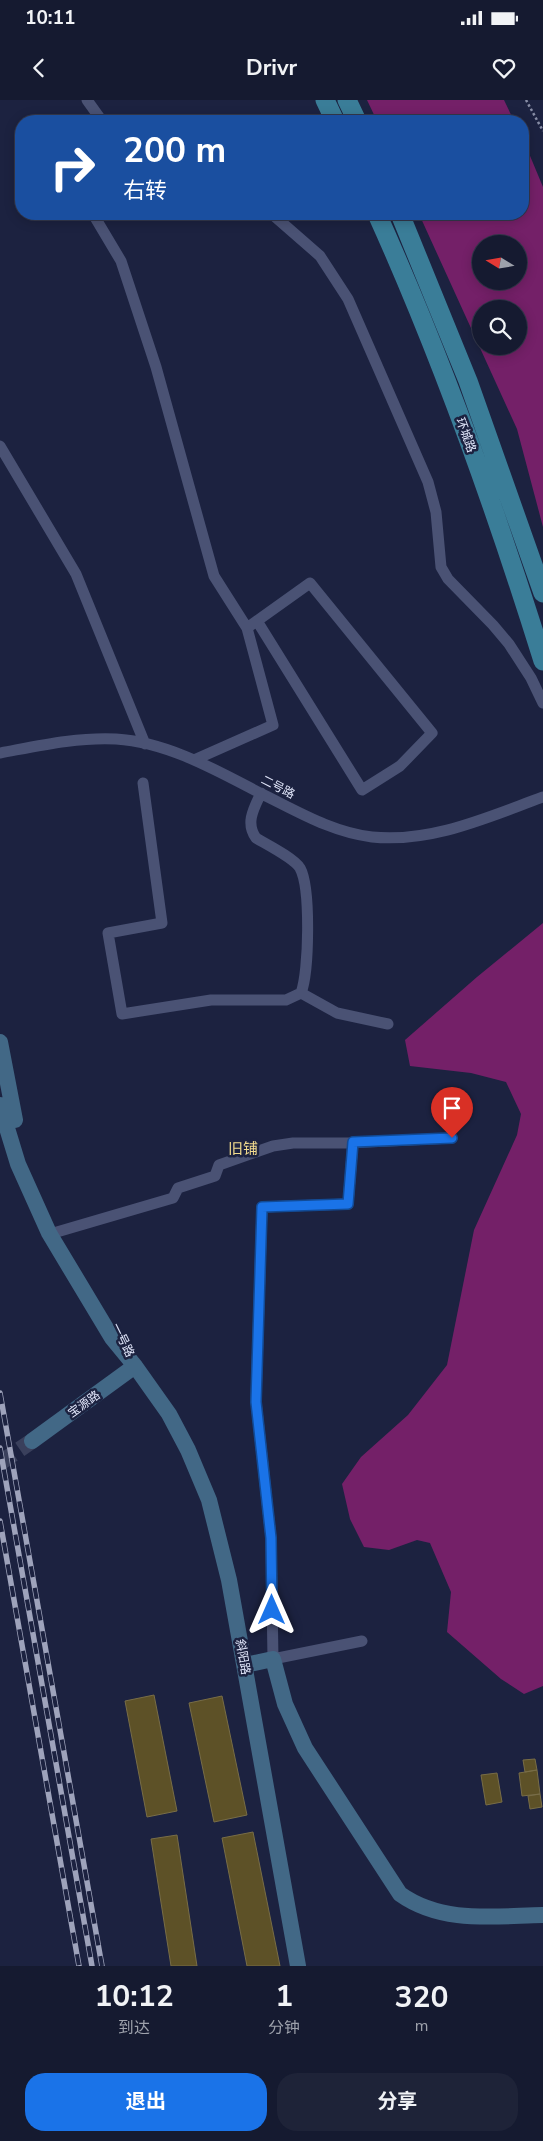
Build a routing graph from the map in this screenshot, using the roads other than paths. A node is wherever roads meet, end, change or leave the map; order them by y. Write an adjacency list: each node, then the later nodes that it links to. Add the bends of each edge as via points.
1 (87, 100): 4 (street)
2 (325, 100): 5 (main road)
3 (347, 100): 6 (main road)
4 (98, 115)
5 (331, 115)
6 (354, 115)
7 (97, 220): 13 (street, via 121,261 156,367 214,576)
8 (279, 220): 15 (street, via 320,256 348,300 428,482 436,512 441,567 448,579 509,644)
9 (379, 220): 14 (main road, 环城路, via 445,380)
10 (402, 220): 12 (main road, 环城路, via 468,381)
11 (0, 446): 16 (street, via 76,574)
12 (543, 593)
13 (252, 625): 13 (street, via 310,583 432,733 400,766 362,790); 18 (street, via 273,725)
14 (543, 661)
15 (543, 703)
16 (145, 744): 17 (street, 二号路, via 97,739); 18 (street, 二号路)
17 (0, 752)
18 (194, 760): 20 (street, 二号路)
19 (143, 783): 22 (street, via 162,923 108,933 122,1014 211,1000 286,1000)
20 (261, 793): 21 (street, 二号路, via 333,828 384,837 434,834); 22 (street, via 250,825 252,832 256,838 296,862 303,876 307,961)
21 (543, 797)
22 (300, 993): 23 (street, via 338,1012)
23 (388, 1024)
24 (0, 1042): 28 (street, 一号路, via 12,1109)
25 (0, 1105): 28 (street, 一号路, via 18,1164)
26 (452, 1138): 27 (street)
27 (353, 1142): 28 (street, via 273,1146 219,1166 215,1176 178,1188 173,1198); 32 (street, via 348,1204 262,1207 256,1402 271,1538)
28 (55, 1232): 29 (street, 一号路, via 112,1338)
29 (135, 1366): 30 (street, 宝源路); 33 (street, 斜阳路, via 155,1392 183,1440 209,1500)
30 (32, 1441)
31 (362, 1642): 32 (street)
32 (273, 1659): 33 (street); 34 (street, via 286,1704 305,1748 400,1894 421,1907 449,1915)
33 (245, 1665): 35 (street, 斜阳路)
34 (543, 1915)
35 (298, 1966)

